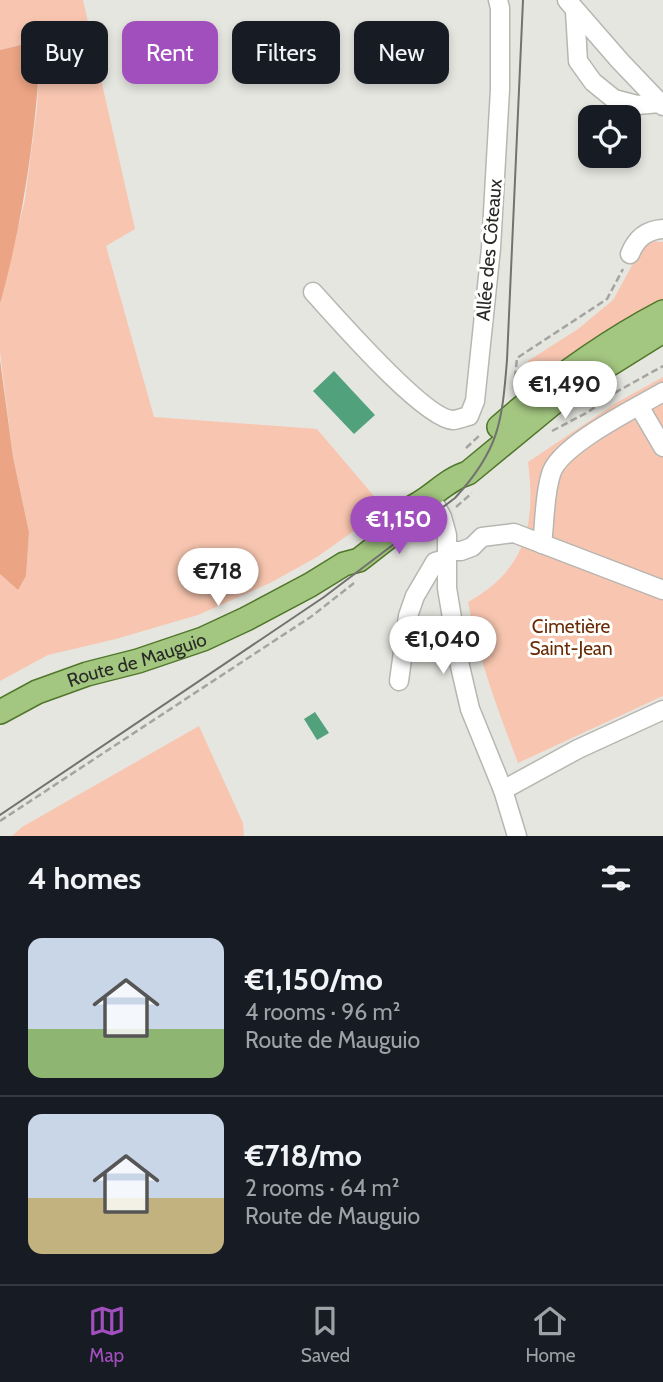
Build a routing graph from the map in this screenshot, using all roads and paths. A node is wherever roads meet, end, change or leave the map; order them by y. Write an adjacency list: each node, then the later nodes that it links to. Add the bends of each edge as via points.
1 (498, 0): 6 (street, Allée des Côteaux, via 500,89 491,247 475,401 469,416 451,420 407,391)
2 (571, 6): 3 (street); 3 (street, via 578,61 593,82 614,99)
3 (662, 105)
4 (663, 229): 5 (street, via 654,229 636,241)
5 (631, 254): 10 (path, via 607,299 517,358)
6 (313, 292)
7 (663, 312): 16 (main road, Route de Mauguio, via 596,352 529,401)
8 (663, 331): 16 (main road, Route de Mauguio, via 570,389 468,473)
9 (663, 366): 14 (path)
10 (515, 392)
11 (663, 392): 12 (street)
12 (639, 407): 15 (street); 18 (street, via 557,461 551,474)
13 (484, 431): 16 (path)
14 (549, 431)
15 (663, 447)
16 (457, 466): 17 (main road, Route de Mauguio)
17 (432, 501): 19 (street, via 447,535); 20 (main road, Route de Mauguio, via 359,560)
18 (542, 544): 19 (street, via 513,533 482,537 472,547); 21 (street)
19 (446, 555): 22 (street, via 435,562 415,596); 25 (street, via 447,588 470,709)
20 (349, 574): 24 (main road, Route de Mauguio, via 310,586 203,639 62,683); 26 (path, via 312,616)
21 (663, 590)
22 (399, 681)
23 (663, 710): 25 (street)
24 (0, 712)
25 (503, 790): 27 (street)
26 (0, 821)
27 (517, 836)

